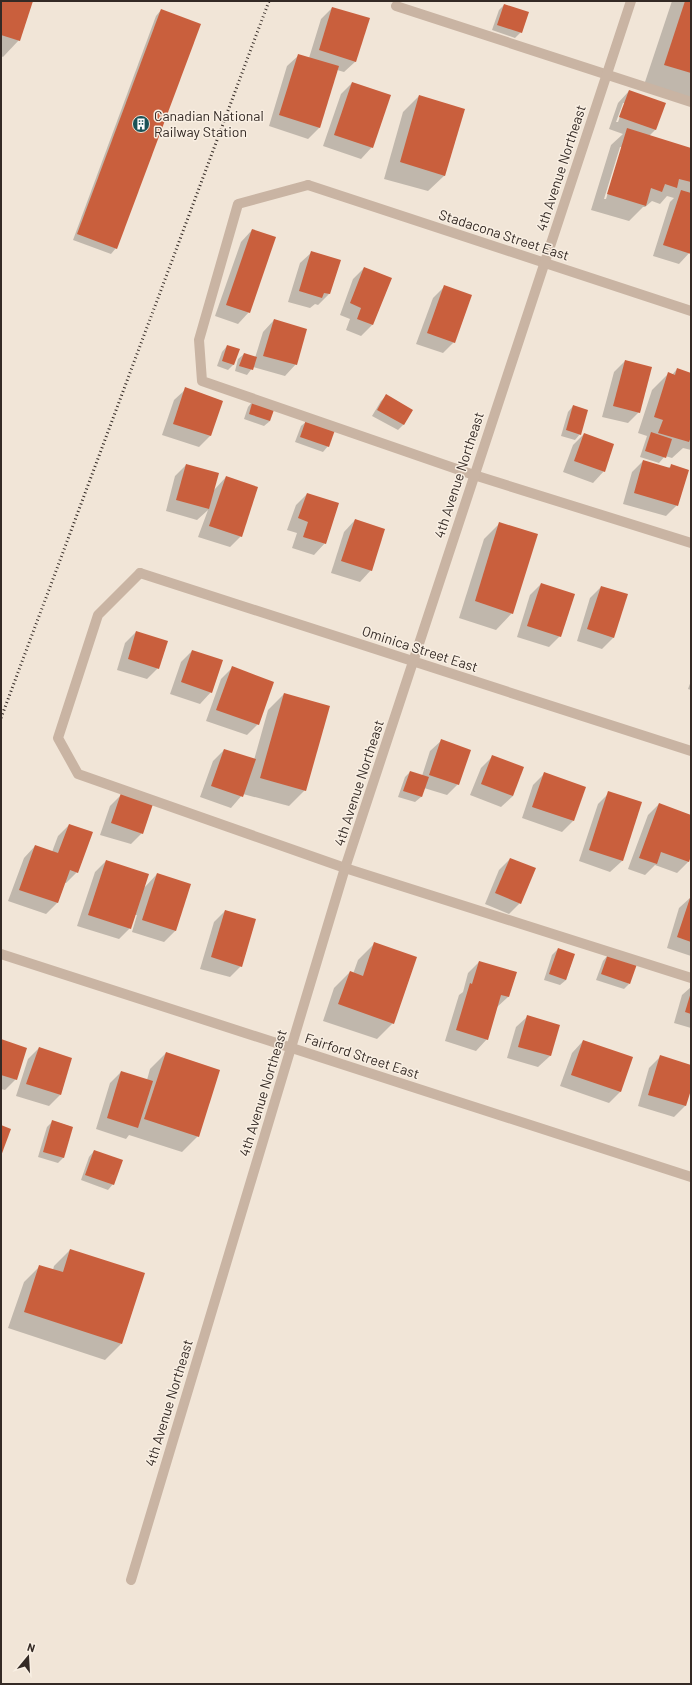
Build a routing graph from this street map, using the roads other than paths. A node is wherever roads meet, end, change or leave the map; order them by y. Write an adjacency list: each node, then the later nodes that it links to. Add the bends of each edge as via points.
1 (631, 1): 3 (street, 4th Avenue Northeast)
2 (396, 6): 3 (street)
3 (607, 74): 4 (street); 5 (street, 4th Avenue Northeast)
4 (691, 102)
5 (544, 263): 6 (street, Stadacona Street East); 7 (street, 4th Avenue Northeast); 7 (street, Stadacona Street East, via 308,185 238,204 199,340 202,381)
6 (691, 311)
7 (474, 474): 8 (street); 9 (street, 4th Avenue Northeast)
8 (691, 543)
9 (414, 662): 10 (street, Ominica Street East); 11 (street, 4th Avenue Northeast); 11 (street, Ominica Street East, via 140,573 98,615 58,738 78,774)
10 (691, 752)
11 (345, 868): 13 (street); 14 (street, 4th Avenue Northeast)
12 (1, 954): 14 (street, Fairford Street East)
13 (691, 978)
14 (291, 1047): 15 (street, Fairford Street East); 16 (street, 4th Avenue Northeast)
15 (691, 1177)
16 (131, 1580)

